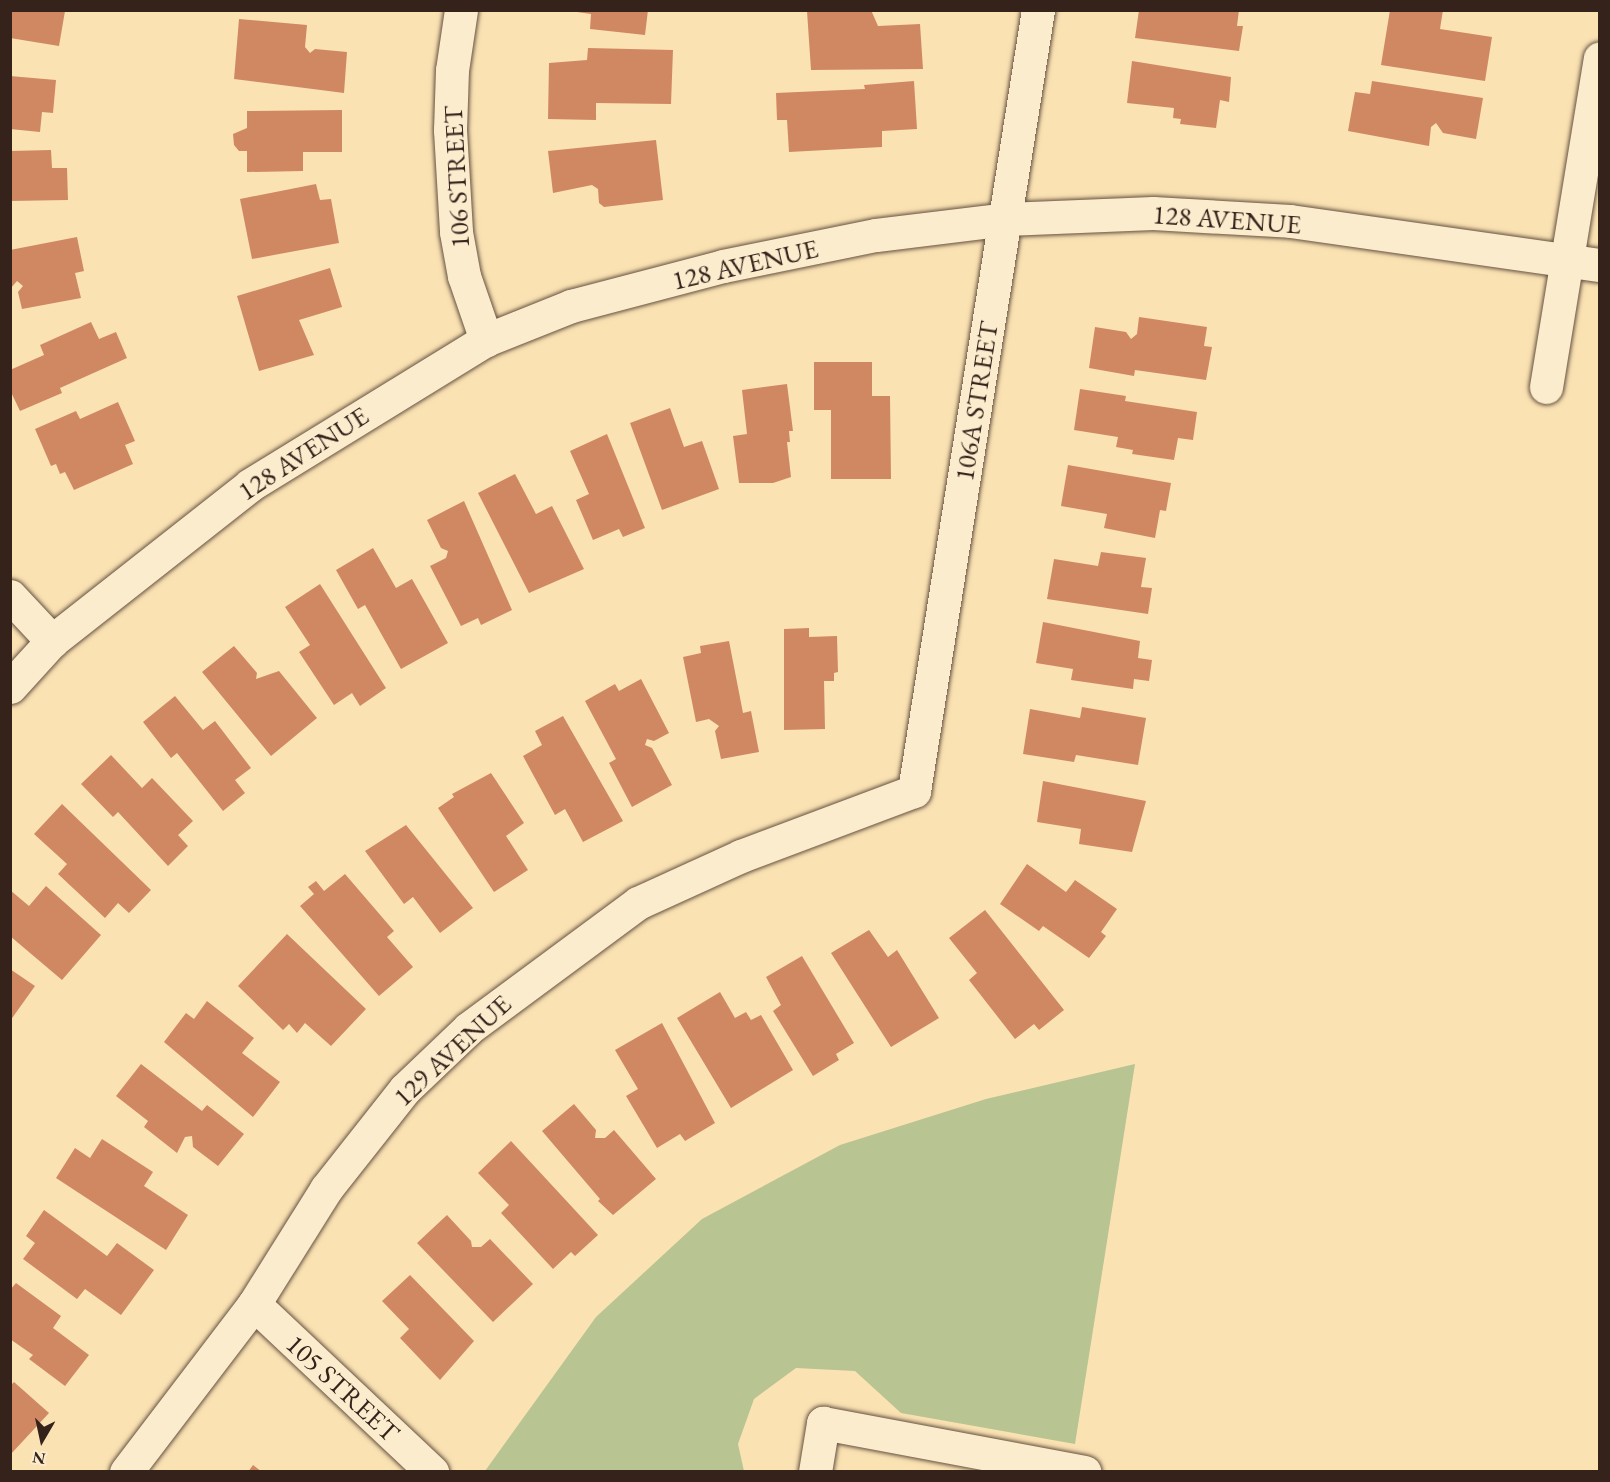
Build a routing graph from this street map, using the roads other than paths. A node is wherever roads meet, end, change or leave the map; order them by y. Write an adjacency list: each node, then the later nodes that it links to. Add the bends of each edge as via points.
1 (462, 10): 7 (street, 106 STREET, via 452,70 450,130 456,232 464,276)
2 (1038, 10): 4 (street, 106A STREET)
3 (1599, 58): 5 (street)
4 (1006, 219): 5 (street, 128 AVENUE, via 1153,213 1290,221); 7 (street, 128 AVENUE, via 876,235 723,266 571,306); 12 (street, 106A STREET)
5 (1567, 260): 6 (street, 128 AVENUE); 8 (street)
6 (1599, 265)
7 (486, 340): 10 (street, 128 AVENUE, via 250,485)
8 (1546, 387)
9 (10, 596): 10 (street)
10 (52, 641): 11 (street, 128 AVENUE)
11 (10, 687)
12 (914, 791): 13 (street, 129 AVENUE, via 741,856 638,903 536,974 469,1028 405,1089 326,1190)
13 (254, 1304): 14 (street, 129 AVENUE); 15 (street, 105 STREET)
14 (126, 1472)
15 (432, 1472)
16 (815, 1472): 17 (street, via 823,1423)
17 (1084, 1472)

